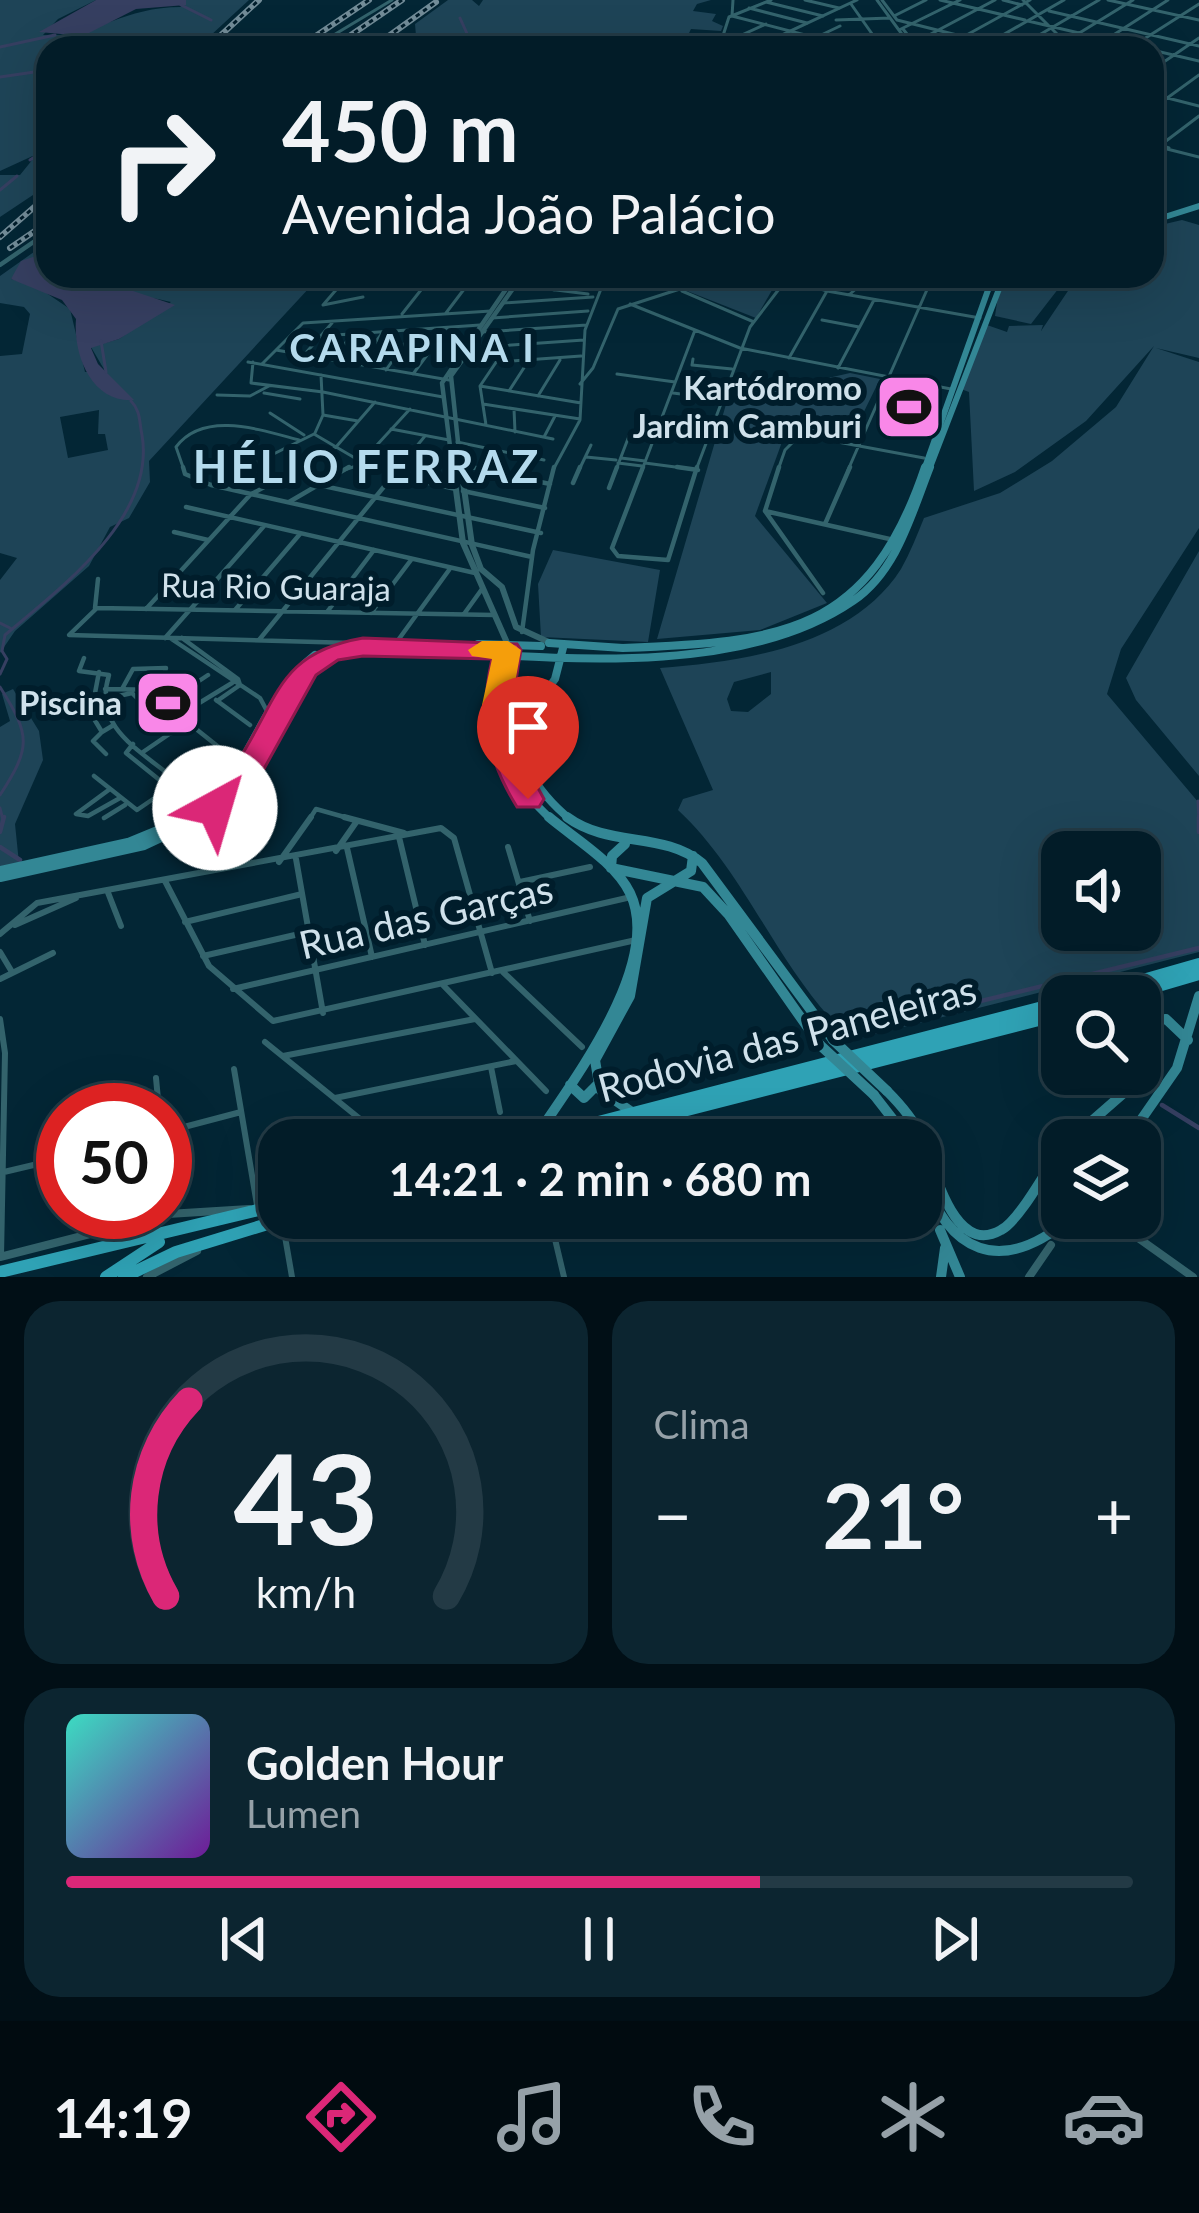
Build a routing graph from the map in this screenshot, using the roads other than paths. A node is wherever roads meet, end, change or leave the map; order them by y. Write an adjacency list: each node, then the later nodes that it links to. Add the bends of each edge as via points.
1 (392, 0): 50 (street)
2 (733, 0): 31 (street)
3 (753, 0): 18 (street)
4 (805, 0): 24 (street)
5 (891, 0): 17 (street)
6 (926, 0): 34 (street)
7 (940, 0): 19 (street)
8 (961, 0): 19 (street)
9 (995, 0): 25 (street)
10 (1003, 0): 20 (street)
11 (1064, 0): 27 (street)
12 (1100, 0): 32 (street)
13 (1108, 0): 21 (street)
14 (1133, 0): 21 (street)
15 (1168, 0): 26 (street)
16 (852, 1): 24 (street); 35 (street)
17 (881, 1): 34 (street)
18 (766, 2): 23 (street); 28 (street)
19 (954, 3): 25 (street); 42 (street)
20 (1026, 3): 27 (street); 29 (street); 30 (street)
21 (1126, 4): 26 (street); 39 (street)
22 (1199, 4): 33 (street)
23 (749, 8): 31 (street); 40 (street)
24 (839, 8): 28 (street)
25 (978, 9): 29 (street); 47 (street)
26 (1153, 10): 33 (street); 44 (street)
27 (1047, 11): 30 (street); 32 (street)
28 (826, 15): 36 (street); 40 (street)
29 (1004, 15): 37 (street); 61 (street)
30 (1037, 15): 37 (street); 43 (street)
31 (732, 16): 41 (street); 51 (street)
32 (1070, 16): 39 (street); 43 (street)
33 (1180, 16): 38 (street); 49 (street)
34 (894, 18): 35 (street); 42 (street); 45 (street)
35 (862, 19): 36 (street); 56 (street)
36 (836, 20): 55 (street, via 840,26)
37 (1026, 20): 43 (street); 62 (street)
38 (1199, 20)
39 (1096, 22): 44 (street); 48 (street)
40 (807, 23): 46 (street)
41 (766, 24): 46 (street); 52 (street)
42 (914, 25): 45 (street); 47 (street)
43 (1051, 27): 48 (street); 63 (street); 64 (street)
44 (1122, 28): 49 (street); 67 (street)
45 (902, 30): 57 (street); 58 (street)
46 (790, 31): 53 (street); 54 (street)
47 (938, 31): 59 (street); 60 (street)
48 (1081, 33): 65 (street); 66 (street)
49 (1150, 35): 68 (street)
50 (332, 36)
51 (724, 36)
52 (741, 36)
53 (779, 36)
54 (809, 36)
55 (820, 36)
56 (874, 36)
57 (905, 36)
58 (907, 36)
59 (930, 36)
60 (959, 36)
61 (965, 36)
62 (1000, 36)
63 (1036, 36)
64 (1061, 36)
65 (1074, 36)
66 (1094, 36)
67 (1110, 36)
68 (1154, 36)
69 (1164, 38): 71 (street)
70 (1199, 38): 71 (street)
71 (1190, 44): 72 (street); 74 (street)
72 (1199, 46)
73 (1164, 53): 74 (street)
74 (1174, 55): 75 (street); 76 (street)
75 (1199, 61)
76 (1164, 62)
77 (1199, 75): 79 (street)
78 (1164, 97): 79 (street)
79 (1168, 98): 80 (street); 81 (street)
80 (1164, 101)
81 (1199, 106)
82 (1199, 116): 83 (street)
83 (1164, 145): 84 (street)
84 (1199, 157)
85 (1199, 208): 86 (main road)
86 (1164, 219)
87 (36, 240): 88 (street)
88 (0, 265)
89 (336, 288): 107 (street)
90 (347, 288): 107 (street)
91 (422, 288): 118 (street)
92 (464, 288): 116 (street)
93 (511, 288): 112 (street)
94 (513, 288): 112 (street)
95 (538, 288): 104 (street)
96 (598, 288): 109 (street)
97 (685, 288): 105 (street)
98 (777, 288): 123 (street)
99 (814, 288): 106 (street)
100 (857, 288): 108 (street)
101 (928, 288): 114 (street)
102 (988, 288): 120 (main road)
103 (997, 288): 120 (main road)
104 (554, 290): 109 (street)
105 (679, 290): 113 (street); 123 (street)
106 (827, 291): 108 (street); 142 (street)
107 (331, 293): 110 (street, via 322,304 329,308)
108 (849, 295): 111 (street)
109 (594, 296): 112 (street); 115 (street)
110 (363, 297)
111 (874, 300): 114 (street); 125 (street)
112 (501, 302): 117 (street)
113 (630, 304): 129 (street); 160 (street, via 616,311)
114 (920, 308): 120 (street); 156 (street)
115 (589, 311): 117 (street); 124 (street)
116 (446, 313): 117 (street); 118 (street)
117 (491, 315): 127 (street)
118 (400, 316): 119 (street)
119 (387, 317): 122 (street); 131 (street)
120 (980, 318): 164 (main road); 263 (main road, via 896,554 859,597 796,632 742,647)
121 (822, 320): 125 (street)
122 (334, 321): 133 (street); 138 (street, via 301,323)
123 (754, 322): 137 (street)
124 (587, 325): 127 (street); 134 (street)
125 (859, 327): 149 (street)
126 (446, 328): 127 (street); 128 (street); 154 (street)
127 (481, 329): 136 (street)
128 (414, 330): 130 (street); 152 (street)
129 (695, 330): 137 (street); 159 (street)
130 (383, 332): 131 (street); 148 (street)
131 (374, 333): 132 (street)
132 (353, 334): 133 (street); 145 (street)
133 (321, 336): 139 (street)
134 (584, 340): 135 (street); 140 (street)
135 (507, 346): 136 (street); 146 (street)
136 (468, 348): 158 (street)
137 (740, 348): 142 (street); 151 (street)
138 (276, 350): 139 (street); 147 (street)
139 (304, 356): 145 (street)
140 (580, 356): 141 (street); 160 (street)
141 (562, 357): 143 (street); 170 (street)
142 (789, 358): 149 (street)
143 (529, 359): 146 (street); 165 (street)
144 (693, 359): 151 (street, via 692,365)
145 (332, 360): 148 (street)
146 (497, 362): 162 (street)
147 (262, 364): 150 (street); 161 (street, via 250,362 250,383)
148 (356, 364): 152 (street); 157 (street)
149 (838, 368): 156 (street)
150 (286, 369): 153 (street); 163 (street)
151 (732, 369): 173 (street)
152 (386, 370): 154 (street)
153 (321, 374): 157 (street); 166 (street)
154 (413, 374): 158 (street)
155 (617, 374): 159 (street)
156 (887, 378): 164 (street); 195 (street)
157 (355, 380): 171 (street)
158 (446, 380): 171 (street); 182 (street)
159 (675, 382): 168 (street)
160 (579, 384): 175 (street)
161 (270, 385): 163 (street); 167 (street)
162 (480, 386): 165 (street); 176 (street)
163 (287, 387): 166 (street)
164 (951, 389): 201 (main road)
165 (509, 391): 170 (street)
166 (323, 392): 174 (street); 180 (street)
167 (260, 393): 169 (street); 172 (street)
168 (672, 393): 173 (street); 205 (street)
169 (218, 395)
170 (538, 396): 175 (street)
171 (443, 397): 182 (street)
172 (300, 399)
173 (721, 399): 207 (street)
174 (375, 402): 177 (street); 184 (street)
175 (580, 403): 183 (street)
176 (483, 404): 178 (street); 185 (street)
177 (410, 409): 182 (street); 186 (street)
178 (514, 409): 181 (street); 187 (street)
179 (269, 413): 188 (street)
180 (323, 415): 184 (street); 188 (street)
181 (555, 416): 183 (street); 191 (street)
182 (449, 418): 185 (street); 194 (street)
183 (580, 419): 211 (street)
184 (358, 422): 197 (street)
185 (486, 425): 187 (street)
186 (391, 429): 189 (street); 204 (street)
187 (515, 431): 191 (street)
188 (310, 435): 193 (street); 197 (street)
189 (425, 436): 194 (street); 198 (street)
190 (629, 436): 203 (street)
191 (544, 437): 192 (street)
192 (553, 439)
193 (298, 440): 212 (street); 212 (street, via 195,430 177,443 185,475)
194 (453, 441): 202 (street); 206 (street)
195 (858, 445): 201 (street); 220 (street, via 800,435 784,450); 224 (street)
196 (591, 446): 200 (street)
197 (336, 447): 204 (street); 215 (street)
198 (415, 447): 199 (street); 204 (street)
199 (409, 454): 206 (street); 208 (street)
200 (586, 457): 203 (street); 209 (street)
201 (924, 458): 229 (main road)
202 (544, 460)
203 (619, 460): 205 (street); 213 (street)
204 (362, 461): 210 (street)
205 (645, 463): 207 (street); 207 (street, via 613,554 665,562)
206 (456, 465): 211 (street); 214 (street)
207 (698, 470)
208 (392, 475): 214 (street); 216 (street)
209 (573, 483)
210 (319, 484): 216 (street); 217 (street)
211 (550, 484): 219 (street)
212 (211, 485): 215 (street)
213 (609, 488)
214 (460, 490): 219 (street); 221 (street)
215 (250, 495): 217 (street); 222 (street)
216 (375, 497): 221 (street); 223 (street)
217 (286, 503): 223 (street)
218 (186, 507): 222 (street)
219 (545, 508): 227 (street)
220 (765, 511): 224 (street); 241 (street)
221 (463, 516): 227 (street); 232 (street)
222 (229, 518): 225 (street); 230 (street)
223 (357, 519): 231 (street); 232 (street)
224 (825, 524): 229 (street)
225 (264, 526): 228 (street); 245 (street)
226 (174, 532): 230 (street)
227 (541, 533): 234 (street)
228 (300, 534): 231 (street); 246 (street)
229 (894, 540): 261 (main road, via 867,582 801,622 734,641)
230 (208, 541): 244 (street)
231 (338, 542): 233 (street); 247 (street)
232 (467, 544): 234 (street); 237 (street); 240 (street)
233 (374, 550): 235 (street); 248 (street)
234 (532, 557): 253 (street)
235 (412, 559): 236 (street); 249 (street)
236 (451, 568): 237 (street); 250 (street)
237 (475, 573): 239 (street)
238 (98, 579): 243 (street)
239 (482, 589): 242 (street); 251 (street)
240 (504, 591): 242 (street, via 493,589); 253 (street)
241 (823, 593)
242 (487, 598): 252 (street)
243 (95, 608): 244 (street, Rua Rio Guaraja); 254 (street, via 69,635)
244 (146, 609): 245 (street, Rua Rio Guaraja)
245 (191, 610): 246 (street, Rua Rio Guaraja); 254 (street)
246 (235, 610): 247 (street, Rua Rio Guaraja)
247 (281, 611): 248 (street, Rua Rio Guaraja); 255 (street)
248 (327, 612): 249 (street, Rua Rio Guaraja)
249 (371, 613): 250 (street, Rua Rio Guaraja)
250 (417, 614): 251 (street, Rua Rio Guaraja); 258 (street)
251 (464, 614): 252 (street, Rua Rio Guaraja)
252 (495, 615): 260 (street)
253 (522, 632): 259 (street)
254 (167, 638): 256 (street)
255 (259, 640): 256 (street); 257 (street)
256 (184, 641): 267 (street)
257 (352, 643): 258 (main road); 278 (main road, via 302,664)
258 (396, 643): 260 (main road)
259 (549, 643): 261 (main road); 262 (street)
260 (508, 648): 262 (main road); 269 (main road); 309 (main road, via 330,652 306,669 244,777 209,813 144,843)
261 (624, 648): 262 (main road)
262 (563, 650): 263 (main road); 268 (main road)
263 (595, 653): 268 (main road, via 574,659)
264 (84, 658): 265 (street, via 79,671)
265 (99, 672): 271 (street, via 109,675); 282 (street, via 91,714)
266 (208, 675): 273 (street)
267 (238, 682): 274 (street); 278 (street, via 263,700)
268 (552, 682): 269 (main road, via 519,696); 284 (main road)
269 (500, 683): 277 (main road)
270 (122, 688): 271 (street); 272 (street); 272 (street, via 134,669 166,668)
271 (105, 689): 275 (street)
272 (160, 689): 273 (street)
273 (177, 696): 276 (street)
274 (214, 699): 276 (street); 280 (street)
275 (100, 700): 281 (street); 283 (street, via 132,693)
276 (191, 708): 279 (street)
277 (496, 717): 284 (main road, via 514,706); 297 (main road, via 513,776)
278 (268, 719): 309 (main road, via 227,788 187,820)
279 (187, 721): 283 (street); 288 (street)
280 (250, 725)
281 (112, 726): 282 (street); 285 (street)
282 (102, 733): 287 (street, via 94,743)
283 (172, 733): 286 (street)
284 (516, 734): 296 (main road, via 532,780)
285 (133, 744): 286 (street); 291 (street, via 126,752)
286 (143, 752): 291 (street, via 177,780)
287 (106, 754)
288 (230, 755)
289 (94, 776): 290 (street)
290 (110, 789): 292 (street); 292 (street, via 76,814)
291 (172, 790): 293 (street, via 138,809)
292 (120, 798): 293 (street)
293 (127, 804): 294 (street)
294 (104, 818)
295 (357, 820): 298 (street); 303 (street); 306 (street, via 316,809)
296 (578, 824): 297 (main road, via 596,841 593,848); 300 (main road)
297 (563, 834): 308 (main road)
298 (408, 835): 299 (street); 320 (street, via 444,828 454,838)
299 (398, 837): 302 (street); 323 (street)
300 (630, 842): 304 (main road); 308 (main road, via 614,852)
301 (508, 847): 312 (street)
302 (347, 848): 303 (street); 327 (street)
303 (336, 851): 305 (street)
304 (689, 852): 310 (main road, via 693,868); 358 (main road, bridge, via 721,885 788,988)
305 (296, 859): 306 (street); 314 (street)
306 (279, 862): 311 (street)
307 (590, 867): 312 (street)
308 (611, 868): 310 (main road); 315 (main road)
309 (0, 874)
310 (676, 879): 322 (main road, via 647,898); 358 (main road, bridge, via 719,901 774,990 820,1045)
311 (165, 881): 313 (street); 317 (street)
312 (520, 882): 316 (street)
313 (107, 890): 318 (street); 321 (street)
314 (302, 894): 317 (street); 319 (street)
315 (632, 897): 316 (street, Rua das Garças); 322 (main road)
316 (530, 921): 320 (street, Rua das Garças)
317 (184, 922): 326 (street)
318 (121, 926)
319 (308, 932): 326 (street); 329 (street)
320 (478, 933): 323 (street, Rua das Garças); 330 (street)
321 (0, 934)
322 (639, 940): 330 (street); 355 (main road, via 620,998); 356 (main road, via 627,1002 596,1054)
323 (425, 945): 327 (street, Rua das Garças)
324 (0, 952): 331 (street)
325 (53, 953): 331 (street)
326 (202, 956): 337 (street)
327 (371, 957): 329 (street, Rua das Garças)
328 (1199, 964): 333 (main road)
329 (316, 971): 337 (street, Rua das Garças); 340 (street)
330 (496, 972): 335 (street); 348 (street)
331 (12, 973): 334 (street)
332 (1199, 974): 336 (main road)
333 (1160, 975)
334 (0, 979)
335 (442, 984): 340 (street); 342 (street)
336 (1161, 985)
337 (233, 989): 340 (street, via 273,1021)
338 (1199, 996): 346 (main road)
339 (1041, 1007): 363 (main road, Rodovia das Paneleiras)
340 (322, 1012)
341 (0, 1019): 345 (street)
342 (475, 1019): 349 (street); 350 (street)
343 (1041, 1019): 367 (main road, Rodovia das Paneleiras)
344 (1161, 1020): 346 (main road)
345 (2, 1036): 373 (street)
346 (1189, 1041): 370 (main road)
347 (265, 1042): 349 (street)
348 (582, 1047)
349 (284, 1056): 360 (street)
350 (516, 1061): 351 (street); 357 (street)
351 (491, 1067): 360 (street); 362 (street)
352 (234, 1069): 361 (street)
353 (156, 1078): 354 (street)
354 (156, 1083)
355 (570, 1083): 356 (main road, via 584,1099); 365 (main road)
356 (597, 1084): 363 (main road)
357 (546, 1090)
358 (880, 1093): 368 (main road); 374 (main road, via 917,1129 953,1215 973,1232 1005,1229)
359 (1121, 1095): 369 (main road)
360 (334, 1098): 364 (street)
361 (241, 1112): 371 (street); 376 (street)
362 (500, 1112)
363 (634, 1112): 366 (main road, Rodovia das Paneleiras)
364 (360, 1119)
365 (546, 1119)
366 (608, 1119)
367 (652, 1119)
368 (896, 1119)
369 (1094, 1119)
370 (1142, 1119)
371 (192, 1125)
372 (36, 1165): 373 (street)
373 (1, 1173): 391 (street)
374 (1041, 1176)
375 (192, 1211): 376 (street)
376 (258, 1211): 379 (main road)
377 (942, 1226): 389 (main road, via 973,1255 1016,1259)
378 (258, 1227): 381 (main road)
379 (192, 1230)
380 (942, 1234): 390 (main road)
381 (228, 1236): 394 (main road); 395 (street)
382 (67, 1239): 391 (street)
383 (155, 1239): 392 (main road)
384 (164, 1239): 393 (main road)
385 (287, 1239): 396 (street)
386 (555, 1239): 397 (street)
387 (1055, 1239): 389 (main road)
388 (1140, 1239): 401 (street)
389 (1051, 1245): 400 (street)
390 (946, 1246): 398 (main road); 399 (main road)
391 (1, 1256)
392 (0, 1272)
393 (106, 1277)
394 (124, 1277)
395 (147, 1277)
396 (292, 1277)
397 (564, 1277)
398 (941, 1277)
399 (961, 1277)
400 (1029, 1277)
401 (1193, 1277)

